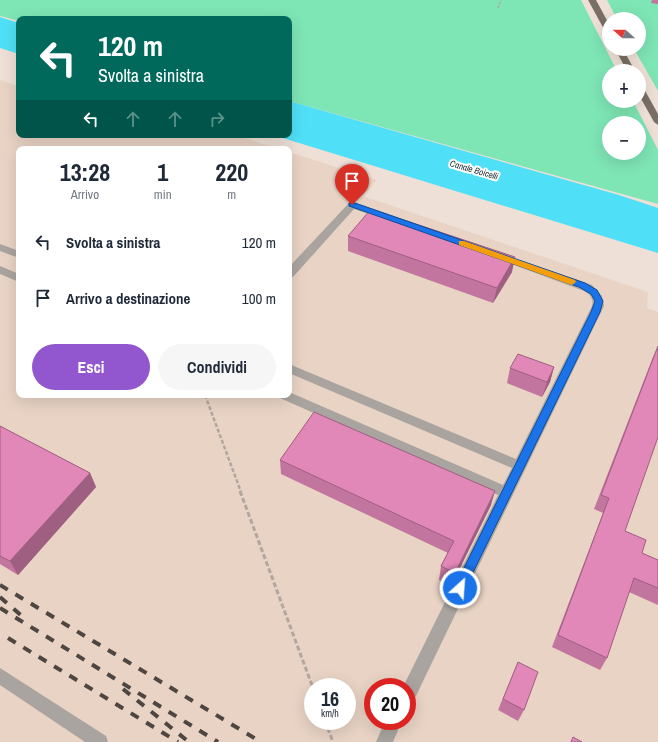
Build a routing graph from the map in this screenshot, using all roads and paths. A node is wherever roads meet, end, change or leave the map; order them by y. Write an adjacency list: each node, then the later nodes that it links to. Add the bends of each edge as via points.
1 (501, 0): 3 (path)
2 (592, 0): 4 (main road)
3 (498, 8)
4 (602, 18)
5 (646, 100): 6 (main road)
6 (658, 122)
7 (397, 220): 12 (lane, via 352,205)
8 (0, 247): 10 (lane)
9 (486, 252): 17 (lane, via 588,288 599,301)
10 (16, 254)
11 (0, 270): 13 (lane)
12 (292, 271)
13 (16, 277)
14 (292, 369): 17 (lane)
15 (206, 398): 20 (path)
16 (291, 398): 18 (lane)
17 (520, 466): 18 (lane)
18 (507, 493): 21 (lane)
19 (0, 676): 24 (lane)
20 (309, 678)
21 (416, 678)
22 (328, 730): 25 (path)
23 (390, 730): 26 (lane)
24 (100, 742)
25 (333, 742)
26 (384, 742)

